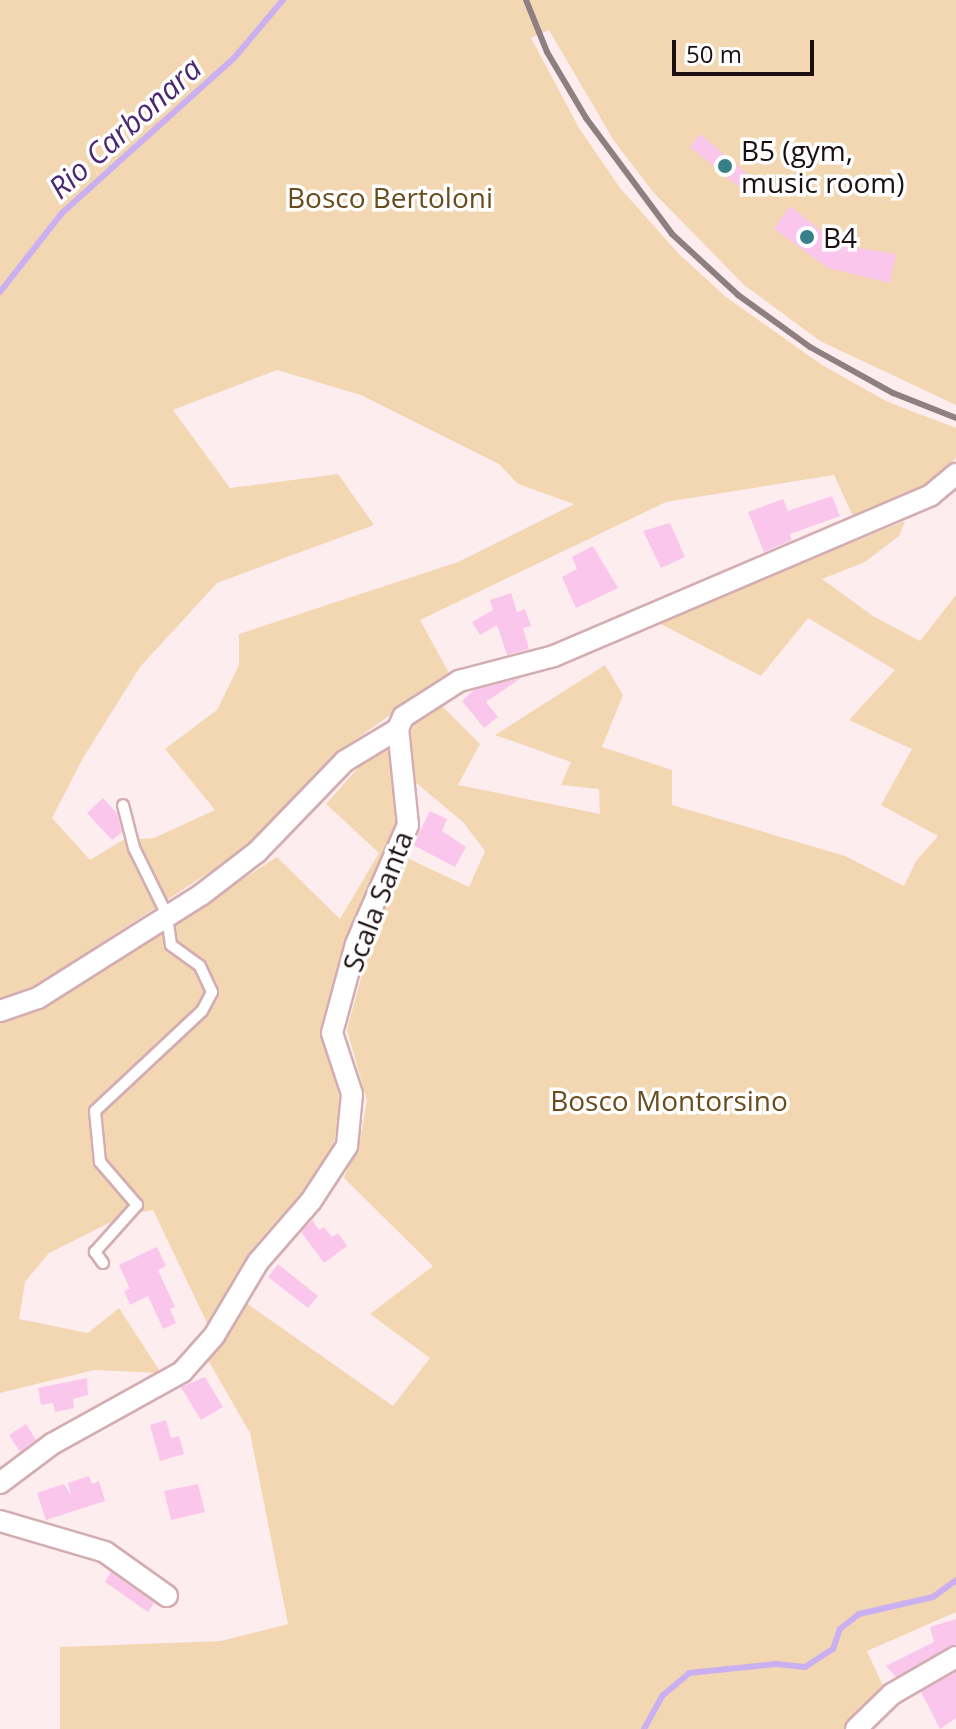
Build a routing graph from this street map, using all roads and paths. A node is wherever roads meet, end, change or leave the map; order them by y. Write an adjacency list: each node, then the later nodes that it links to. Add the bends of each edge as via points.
1 (956, 474): 2 (street, via 931,495 554,656 494,669 436,691 403,717)
2 (398, 729): 4 (street, via 364,746 257,852); 7 (street, Scala Santa, via 408,825 356,944 332,1033 352,1094 347,1146 311,1201 258,1262 198,1355 163,1386 52,1444)
3 (123, 805): 4 (lane, via 134,848)
4 (167, 915): 5 (street, via 38,998); 6 (lane, via 171,945 208,977 210,1001 95,1111 100,1162 137,1205 95,1252)
5 (0, 1011)
6 (103, 1263)
7 (0, 1483)
8 (0, 1521): 9 (street, via 105,1552)
9 (167, 1596)
10 (956, 1657): 11 (street, via 892,1694)
11 (856, 1729)

